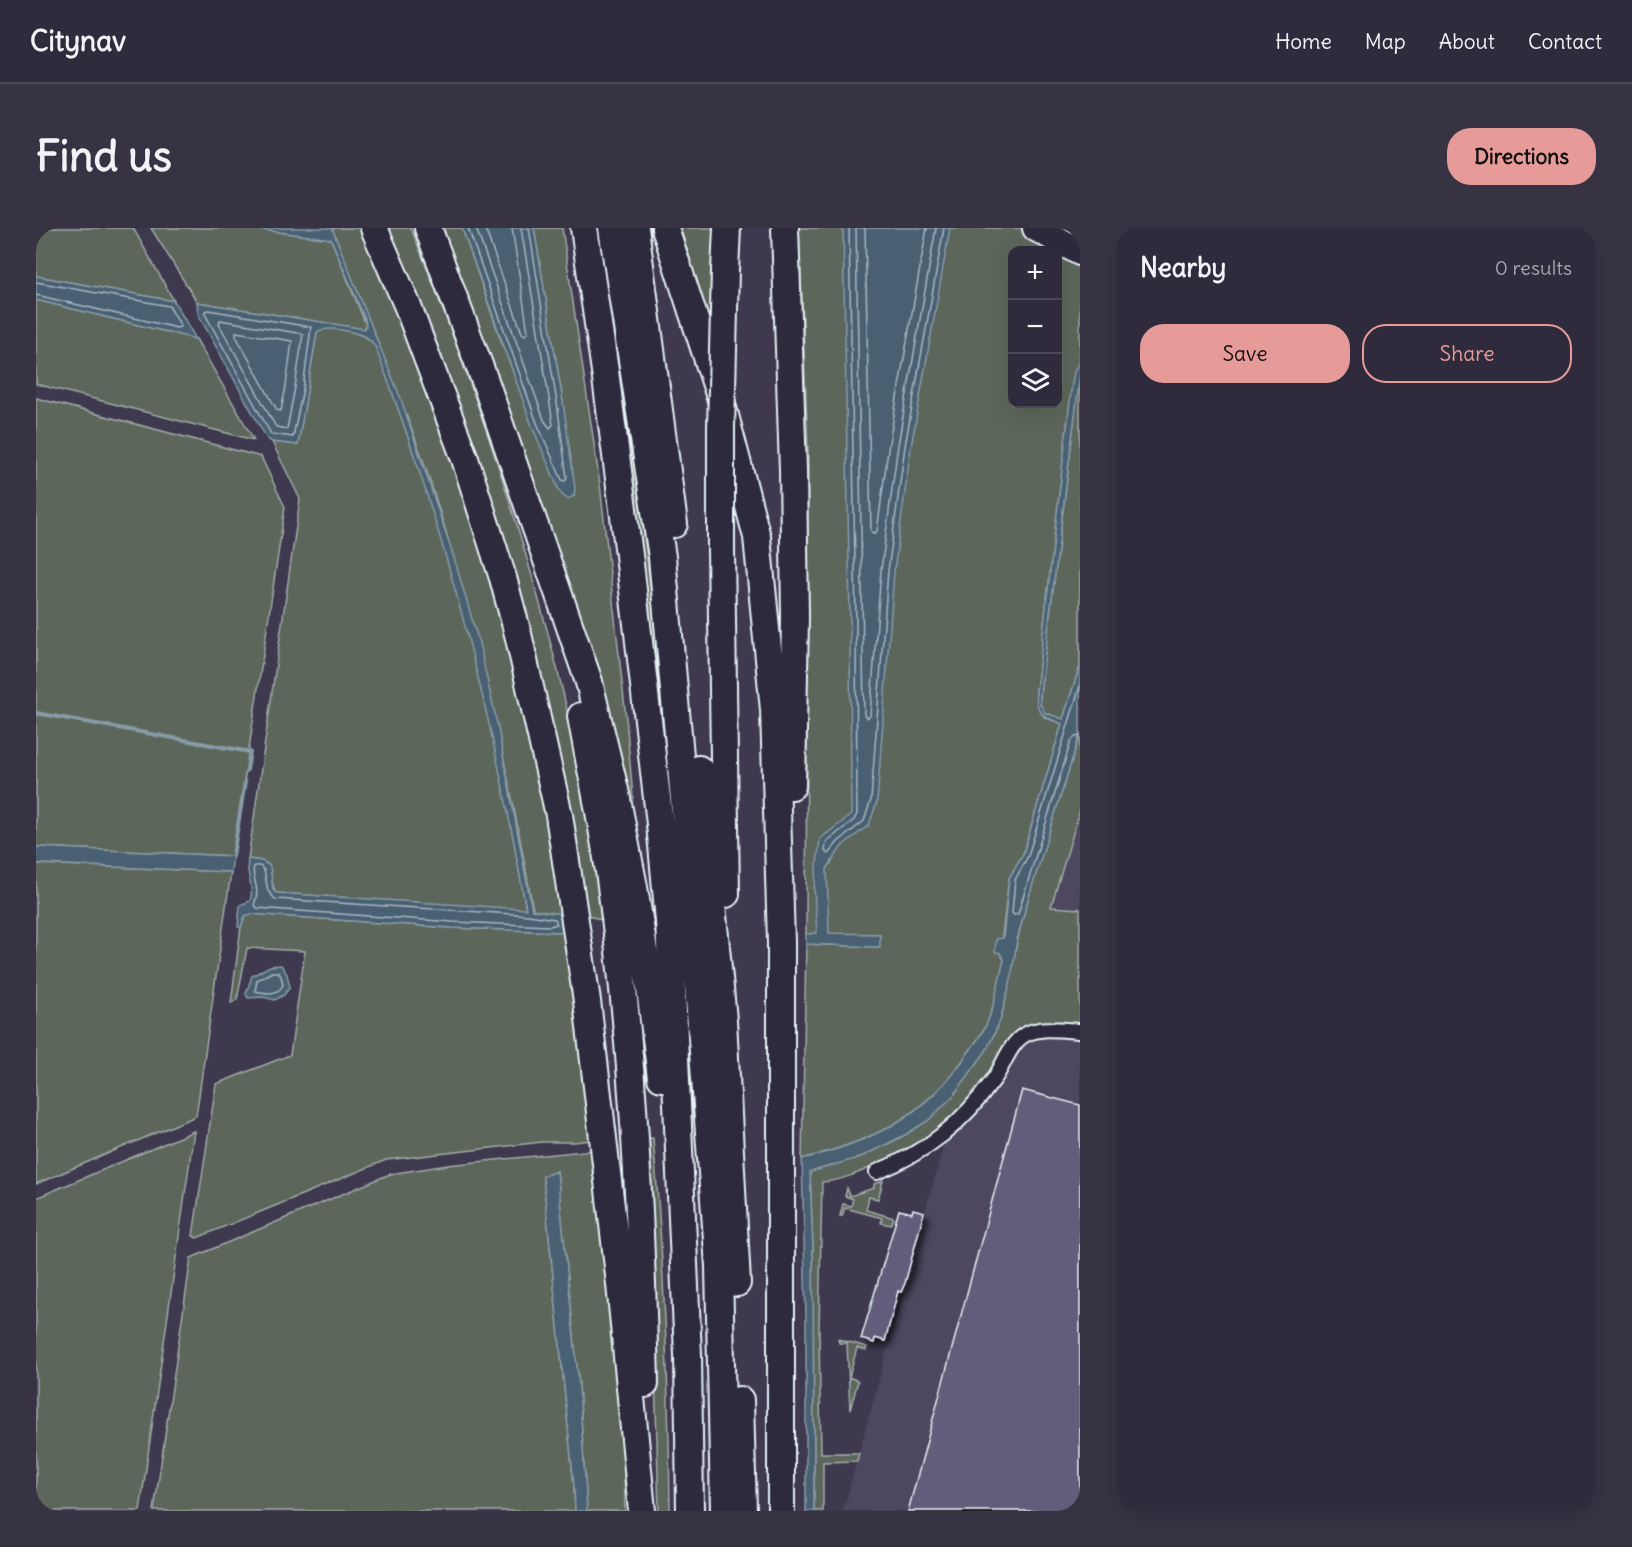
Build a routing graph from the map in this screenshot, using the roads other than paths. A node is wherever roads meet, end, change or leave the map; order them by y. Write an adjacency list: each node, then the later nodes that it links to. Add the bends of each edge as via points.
1 (374, 228): 17 (highway, via 465,459 503,578 560,815 587,1001)
2 (428, 228): 11 (highway, via 485,381)
3 (584, 228): 16 (highway, via 629,555 660,824 671,954)
4 (612, 228): 20 (highway, via 662,557 681,765 719,1266)
5 (634, 228): 13 (highway, via 666,453)
6 (665, 228): 12 (highway, via 722,400 757,537 774,710)
7 (727, 228): 13 (highway, bridge, via 721,550 726,920)
8 (785, 228): 12 (highway, via 795,617 791,833)
9 (1036, 228): 10 (highway)
10 (1080, 252)
11 (561, 607): 16 (highway, via 589,682 634,887 661,1080); 18 (highway, via 611,885 629,1056 643,1295)
12 (781, 931): 22 (highway)
13 (723, 1020): 21 (highway, via 735,1231)
14 (1080, 1031): 15 (street, via 1041,1029 1023,1035 976,1102 955,1123 928,1148)
15 (877, 1172)
16 (688, 1355): 19 (highway)
17 (642, 1511)
18 (649, 1511)
19 (690, 1511)
20 (724, 1511)
21 (743, 1511)
22 (781, 1511)

